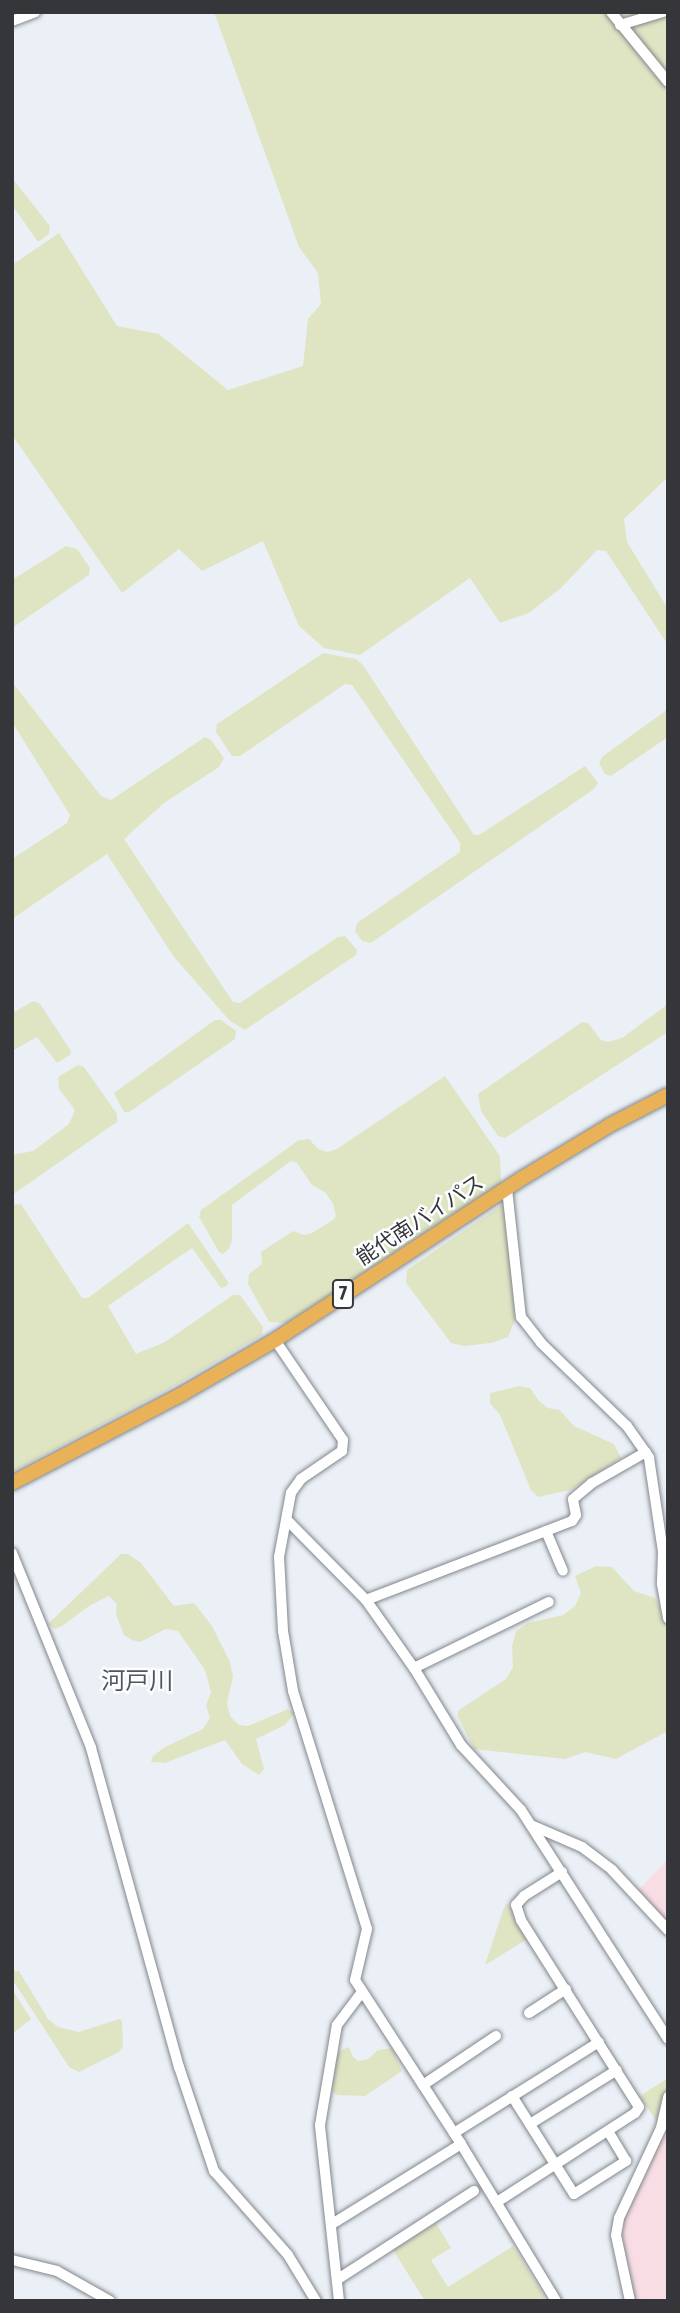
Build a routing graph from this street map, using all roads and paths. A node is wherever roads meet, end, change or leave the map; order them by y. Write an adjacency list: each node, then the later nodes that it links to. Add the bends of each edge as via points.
1 (35, 12): 4 (street)
2 (611, 12): 5 (street)
3 (663, 12): 5 (street)
4 (12, 21)
5 (620, 25): 6 (street)
6 (668, 82)
7 (668, 1095): 8 (highway, 能代南バイパス / 7)
8 (507, 1189): 9 (highway, 能代南バイパス / 7); 10 (street, via 521,1317 541,1343 627,1426)
9 (275, 1339): 11 (highway, 能代南バイパス / 7, via 183,1394); 12 (street, via 343,1440 342,1451 301,1479 291,1493)
10 (646, 1452): 13 (street, via 592,1483 573,1499 576,1515 572,1521); 18 (street, via 663,1552)
11 (12, 1483)
12 (288, 1521): 16 (street); 24 (street, via 279,1557 293,1691 367,1929 355,1980)
13 (546, 1531): 15 (street); 16 (street)
14 (12, 1553): 44 (street, via 91,1748 163,2011 215,2171 288,2255)
15 (563, 1571)
16 (366, 1600): 19 (street)
17 (549, 1602): 19 (street)
18 (668, 1618)
19 (414, 1668): 20 (street, via 461,1745 505,1790)
20 (530, 1825): 21 (street); 22 (street, via 582,1847 612,1870)
21 (562, 1872): 23 (street, via 516,1905); 27 (street)
22 (668, 1930)
23 (566, 1989): 25 (street); 28 (street)
24 (362, 1992): 30 (street); 40 (street, via 337,2025 320,2125)
25 (529, 2013)
26 (496, 2036): 30 (street)
27 (668, 2039)
28 (598, 2042): 29 (street); 31 (street)
29 (617, 2070): 33 (street); 34 (street, via 639,2107)
30 (423, 2085): 35 (street)
31 (512, 2096): 33 (street); 35 (street)
32 (668, 2097): 47 (street, via 660,2128 619,2218 617,2235)
33 (530, 2124): 37 (street)
34 (608, 2131): 37 (street); 37 (street, via 626,2161 574,2194)
35 (454, 2133): 36 (street)
36 (461, 2144): 39 (street); 40 (street)
37 (554, 2164): 39 (street)
38 (474, 2192): 42 (street)
39 (497, 2202): 46 (street)
40 (332, 2224): 42 (street)
41 (12, 2260): 43 (street, via 57,2271)
42 (338, 2279): 45 (street)
43 (110, 2301)
44 (316, 2301)
45 (339, 2301)
46 (556, 2301)
47 (630, 2301)

